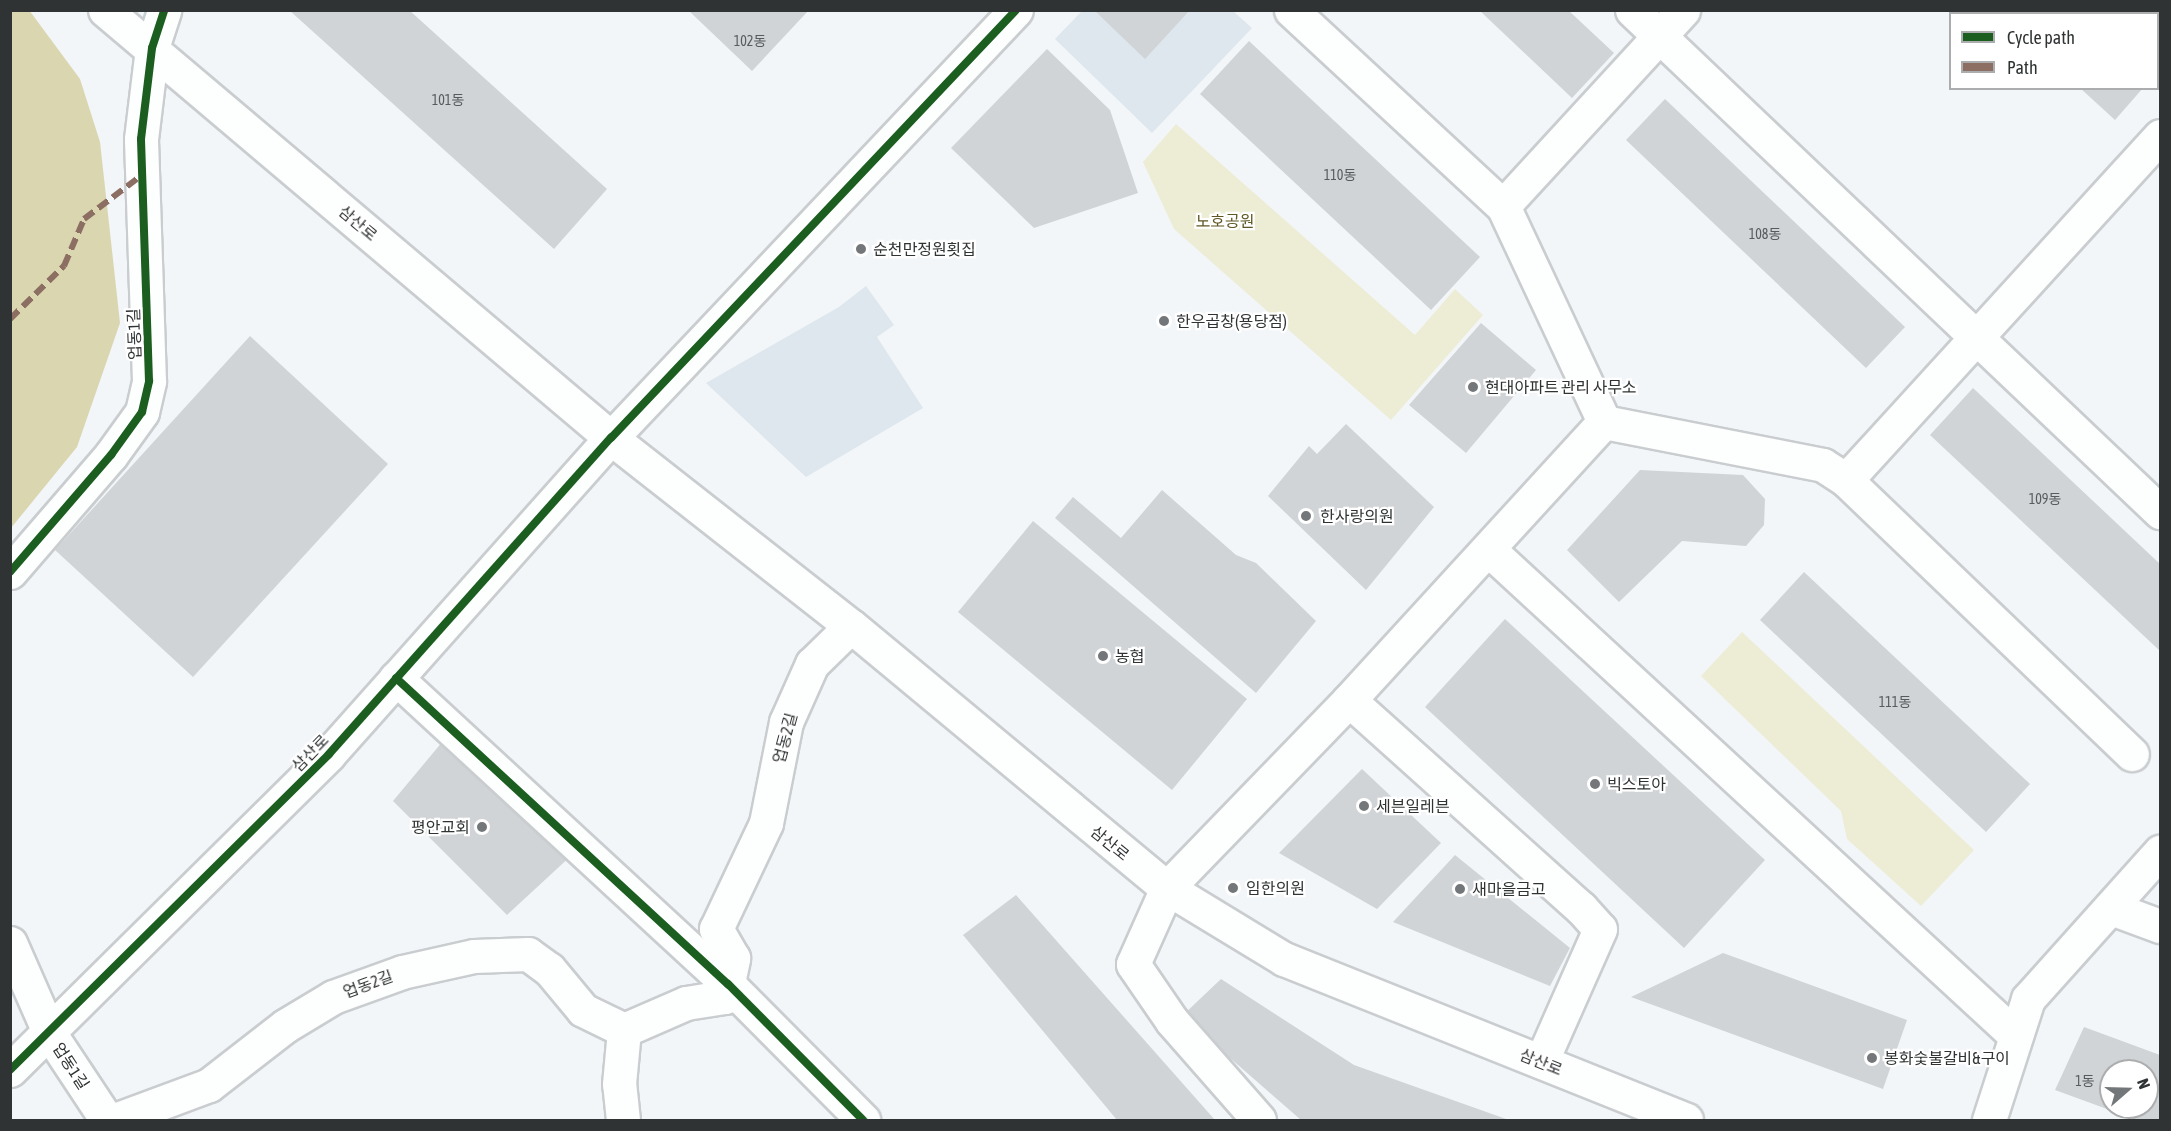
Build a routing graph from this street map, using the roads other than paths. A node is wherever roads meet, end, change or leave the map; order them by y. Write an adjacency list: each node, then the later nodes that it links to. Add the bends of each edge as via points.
1 (105, 10): 8 (street, 삼산로)
2 (164, 10): 8 (street, 업동1길)
3 (1016, 10): 13 (street)
4 (1291, 10): 10 (street)
5 (1632, 10): 7 (street)
6 (1683, 10): 7 (street)
7 (1659, 36): 10 (street); 11 (street)
8 (152, 48): 13 (street, 삼산로); 17 (street, 업동1길, via 141,139 149,381 142,411 111,455)
9 (2160, 136): 11 (street)
10 (1503, 206): 12 (street)
11 (1976, 338): 14 (street); 15 (street)
12 (1604, 422): 14 (street, via 1822,465); 16 (street)
13 (611, 438): 18 (street, 삼산로); 19 (street, 삼산로)
14 (1846, 480): 21 (street)
15 (2160, 512)
16 (1488, 549): 20 (street); 30 (street)
17 (10, 572)
18 (851, 626): 23 (street, 삼산로); 27 (street, 업동2길, via 812,664 786,722 766,823 716,929 733,958)
19 (396, 678): 27 (street); 29 (street, 삼산로, via 329,754)
20 (1349, 700): 23 (street); 31 (street, via 1600,929)
21 (2132, 754)
22 (2160, 852): 24 (street)
23 (1167, 888): 31 (street, 삼산로, via 1284,959); 37 (street, via 1133,964 1172,1021)
24 (2110, 908): 25 (street); 30 (street, via 2028,999)
25 (2160, 926)
26 (10, 943): 29 (street, 업동1길)
27 (728, 984): 28 (street, via 725,997 686,1003); 36 (street)
28 (624, 1030): 34 (street, 업동2길, via 583,1010 549,969 528,954 474,956 402,972 333,997 285,1026 209,1085); 35 (street, via 619,1084)
29 (50, 1034): 32 (street, 삼산로); 33 (street, 업동1길)
30 (2016, 1036): 39 (street)
31 (1541, 1062): 38 (street, 삼산로)
32 (10, 1071)
33 (107, 1120)
34 (116, 1120)
35 (622, 1120)
36 (863, 1120)
37 (1259, 1120)
38 (1686, 1120)
39 (1989, 1120)

